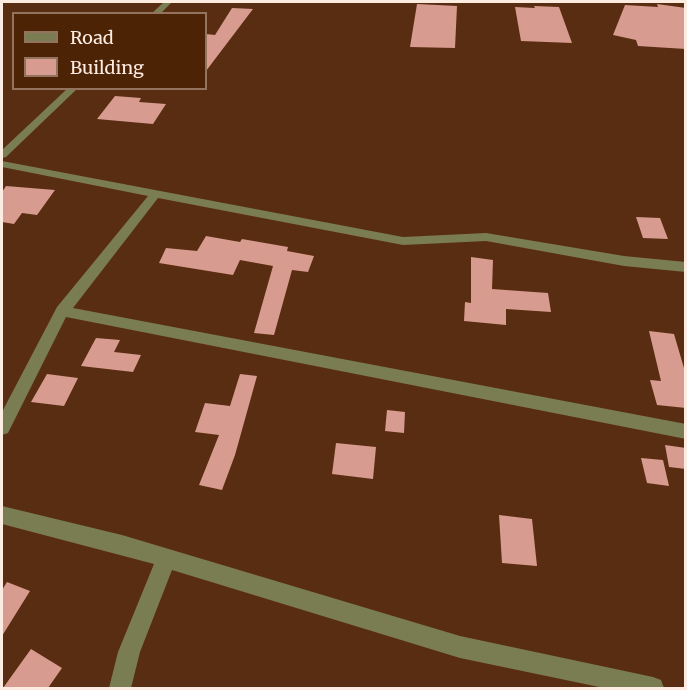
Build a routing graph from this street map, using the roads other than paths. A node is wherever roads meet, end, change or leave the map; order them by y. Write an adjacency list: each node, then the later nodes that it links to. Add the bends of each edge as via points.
1 (72, 90): 2 (street)
2 (2, 155)
3 (2, 164): 4 (street)
4 (156, 193): 5 (street, via 403,241 486,237 624,261); 6 (street)
5 (686, 267)
6 (62, 311): 7 (street); 8 (street)
7 (2, 428)
8 (686, 432)
9 (2, 515): 10 (street)
10 (165, 559): 11 (street, via 129,652); 12 (street, via 460,646)
11 (120, 688)
12 (652, 688)

